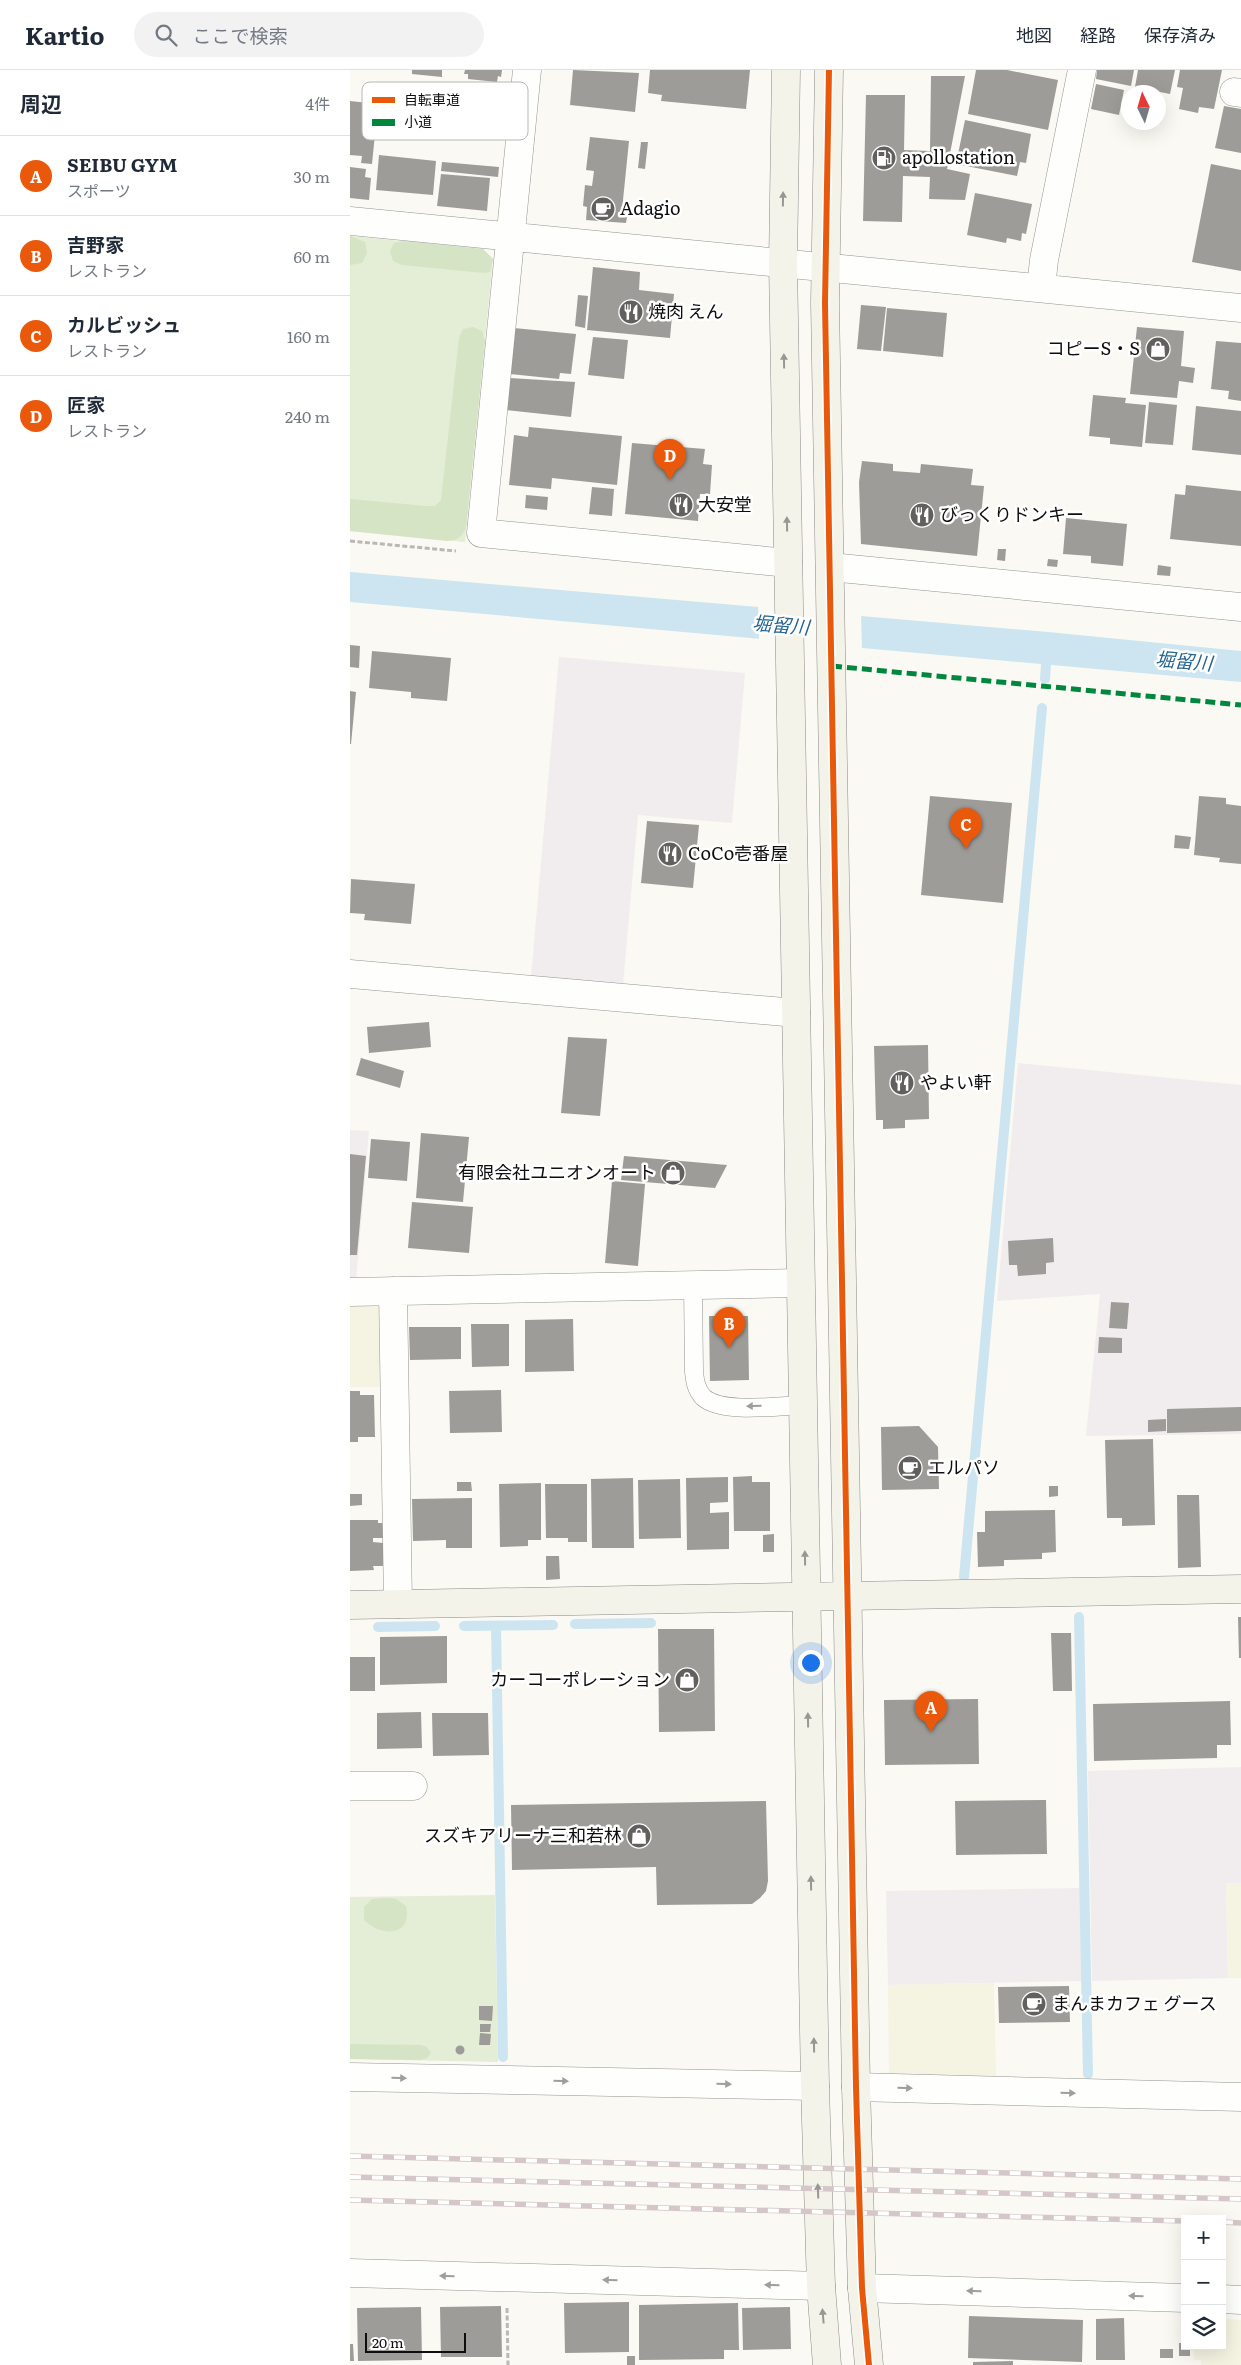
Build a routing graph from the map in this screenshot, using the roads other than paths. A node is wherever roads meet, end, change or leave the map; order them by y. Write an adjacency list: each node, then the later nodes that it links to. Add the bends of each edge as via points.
1 (786, 70): 7 (street, one-way to 1)
2 (829, 70): 8 (street)
3 (1082, 70): 9 (street)
4 (520, 140): 6 (street)
5 (350, 220): 6 (street)
6 (510, 236): 7 (street); 11 (street, via 481,533)
7 (782, 263): 8 (street); 11 (street, one-way to 7)
8 (825, 267): 9 (street); 12 (street)
9 (1041, 288): 10 (street)
10 (1241, 308)
11 (788, 563): 15 (street)
12 (830, 567): 13 (street); 22 (street)
13 (1241, 607)
14 (350, 974): 15 (street)
15 (796, 1013): 16 (street)
16 (800, 1283): 17 (street); 20 (street)
17 (693, 1286): 18 (street); 20 (lane, one-way to 17, via 728,1407 715,1405 704,1397 696,1386 694,1372)
18 (393, 1291): 19 (street); 24 (street)
19 (350, 1292)
20 (802, 1406): 23 (street, one-way to 20)
21 (1241, 1589): 22 (street)
22 (848, 1597): 23 (street); 30 (street)
23 (806, 1598): 24 (street); 29 (street, one-way to 23)
24 (398, 1604): 25 (street)
25 (350, 1605)
26 (350, 1786): 27 (street)
27 (413, 1786)
28 (350, 2076): 29 (street, one-way to 29)
29 (814, 2086): 33 (street, one-way to 29)
30 (856, 2087): 31 (street, one-way to 31); 34 (street)
31 (1241, 2097)
32 (350, 2273): 33 (street, one-way to 32)
33 (821, 2286): 38 (street, one-way to 33)
34 (862, 2288): 35 (street, one-way to 34); 39 (street)
35 (1181, 2298)
36 (1226, 2299): 37 (street)
37 (1241, 2300)
38 (827, 2365)
39 (868, 2365)

